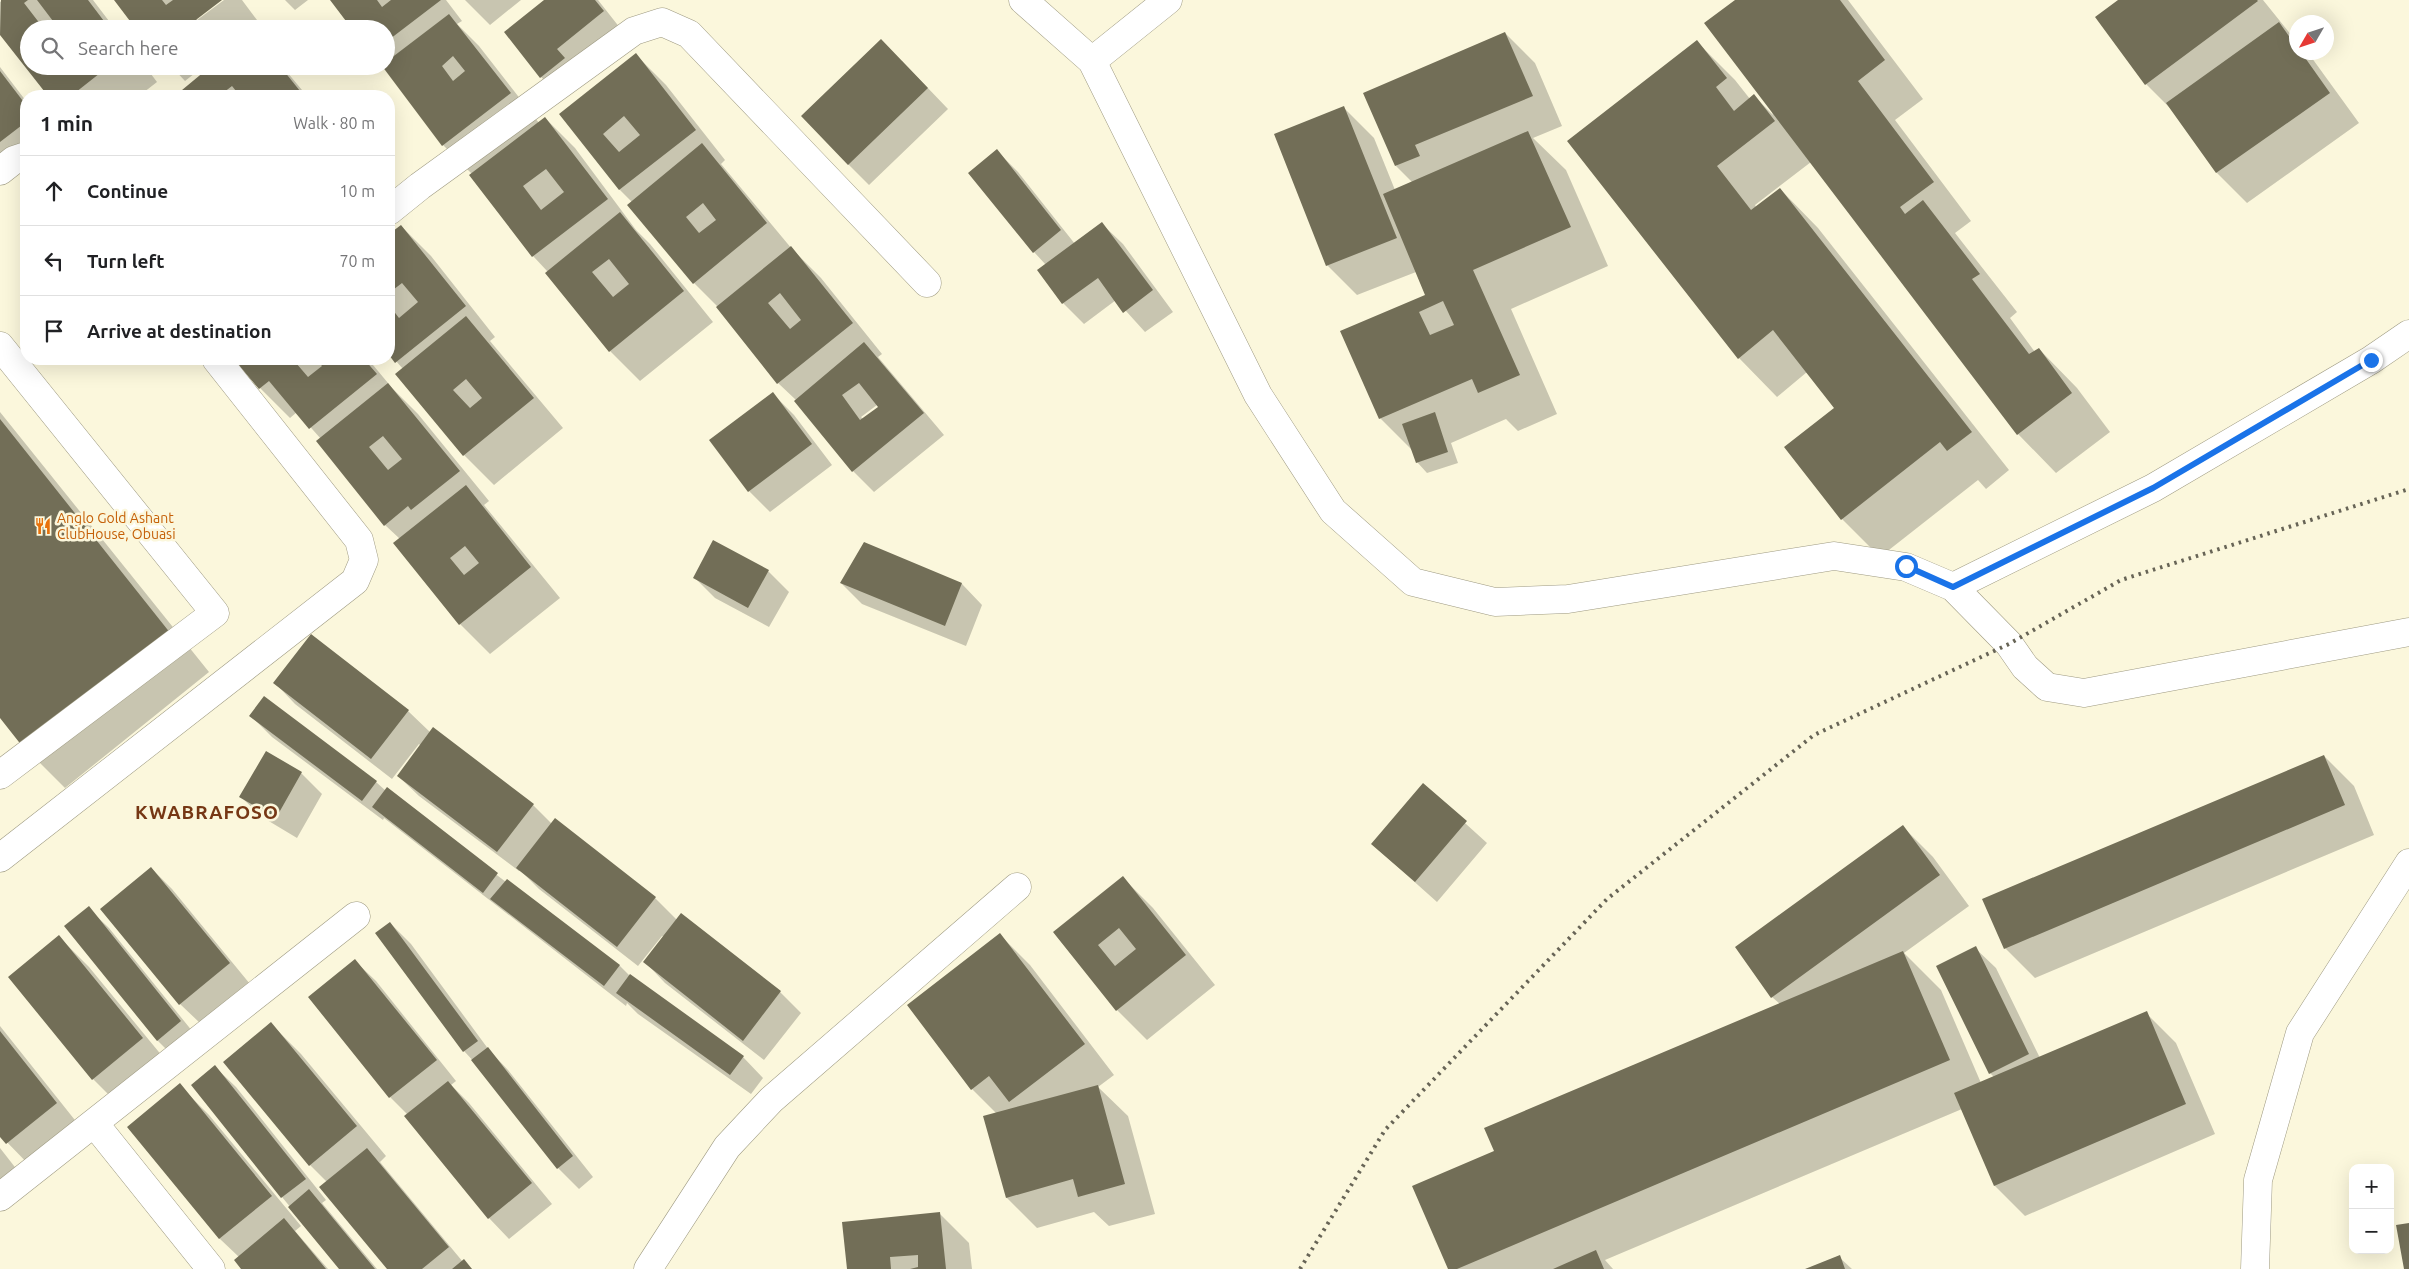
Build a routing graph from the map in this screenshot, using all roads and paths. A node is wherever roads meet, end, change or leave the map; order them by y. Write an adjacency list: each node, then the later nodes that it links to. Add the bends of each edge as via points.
1 (1023, 0): 3 (street)
2 (1168, 0): 3 (street)
3 (1092, 61): 11 (street, via 1258,395 1332,511 1413,582 1495,602 1568,599 1834,556 1906,566)
4 (20, 158): 5 (street)
5 (0, 171)
6 (395, 206): 7 (street, via 634,31 662,22 689,34)
7 (927, 283)
8 (2409, 334): 11 (street, via 2371,360 2153,488)
9 (0, 346): 13 (street, via 214,613)
10 (221, 365): 14 (street, via 359,540 364,560 355,581)
11 (1953, 587): 12 (street, via 2047,687 2084,693)
12 (2409, 632)
13 (0, 775)
14 (0, 858)
15 (2409, 863): 22 (street, via 2300,1032 2258,1180)
16 (1017, 887): 21 (street, via 771,1100 726,1147)
17 (356, 916): 18 (street)
18 (94, 1123): 19 (street); 20 (street)
19 (0, 1197)
20 (211, 1269)
21 (648, 1269)
22 (2256, 1269)

